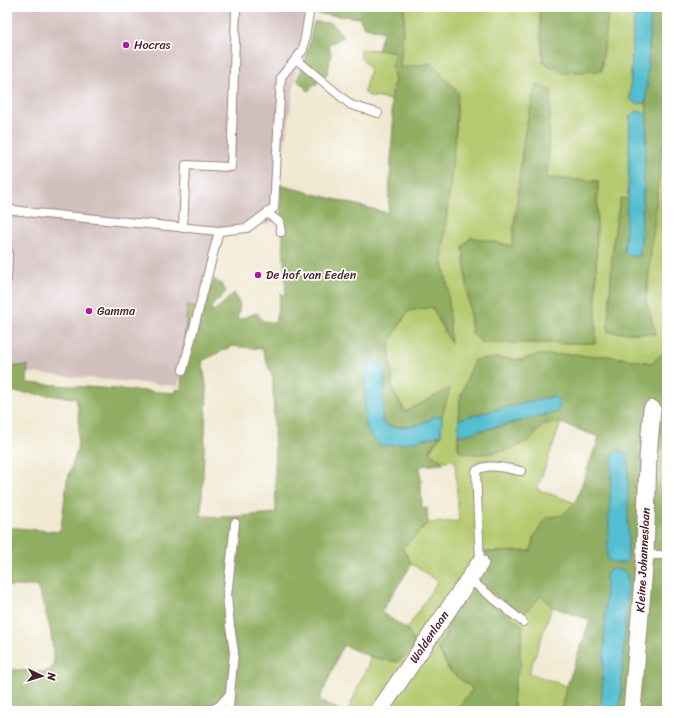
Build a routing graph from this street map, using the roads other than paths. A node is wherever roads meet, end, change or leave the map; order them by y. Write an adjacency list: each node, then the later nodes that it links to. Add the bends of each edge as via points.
1 (236, 7): 7 (lane, via 231,167 186,165)
2 (310, 7): 3 (lane, via 303,50)
3 (296, 59): 4 (lane, via 351,106); 6 (lane, via 281,78 274,208)
4 (378, 113)
5 (7, 209): 7 (lane)
6 (266, 213): 8 (lane, via 247,228); 9 (lane, via 279,222)
7 (183, 228): 8 (lane)
8 (219, 231): 12 (lane)
9 (281, 232)
10 (7, 248): 11 (lane)
11 (7, 280)
12 (183, 370)
13 (652, 409): 16 (street, Kleine Johanneslaan)
14 (521, 471): 18 (lane, via 491,467 480,468 476,472)
15 (235, 523): 21 (lane, via 227,596 234,652)
16 (645, 555): 17 (lane); 25 (street, Kleine Johanneslaan)
17 (667, 555)
18 (480, 563): 19 (street, Waldenlaan)
19 (469, 579): 20 (lane); 24 (street, Waldenlaan)
20 (523, 622)
21 (230, 694): 22 (lane); 23 (lane)
22 (209, 711)
23 (229, 711)
24 (379, 711)
25 (632, 711)

